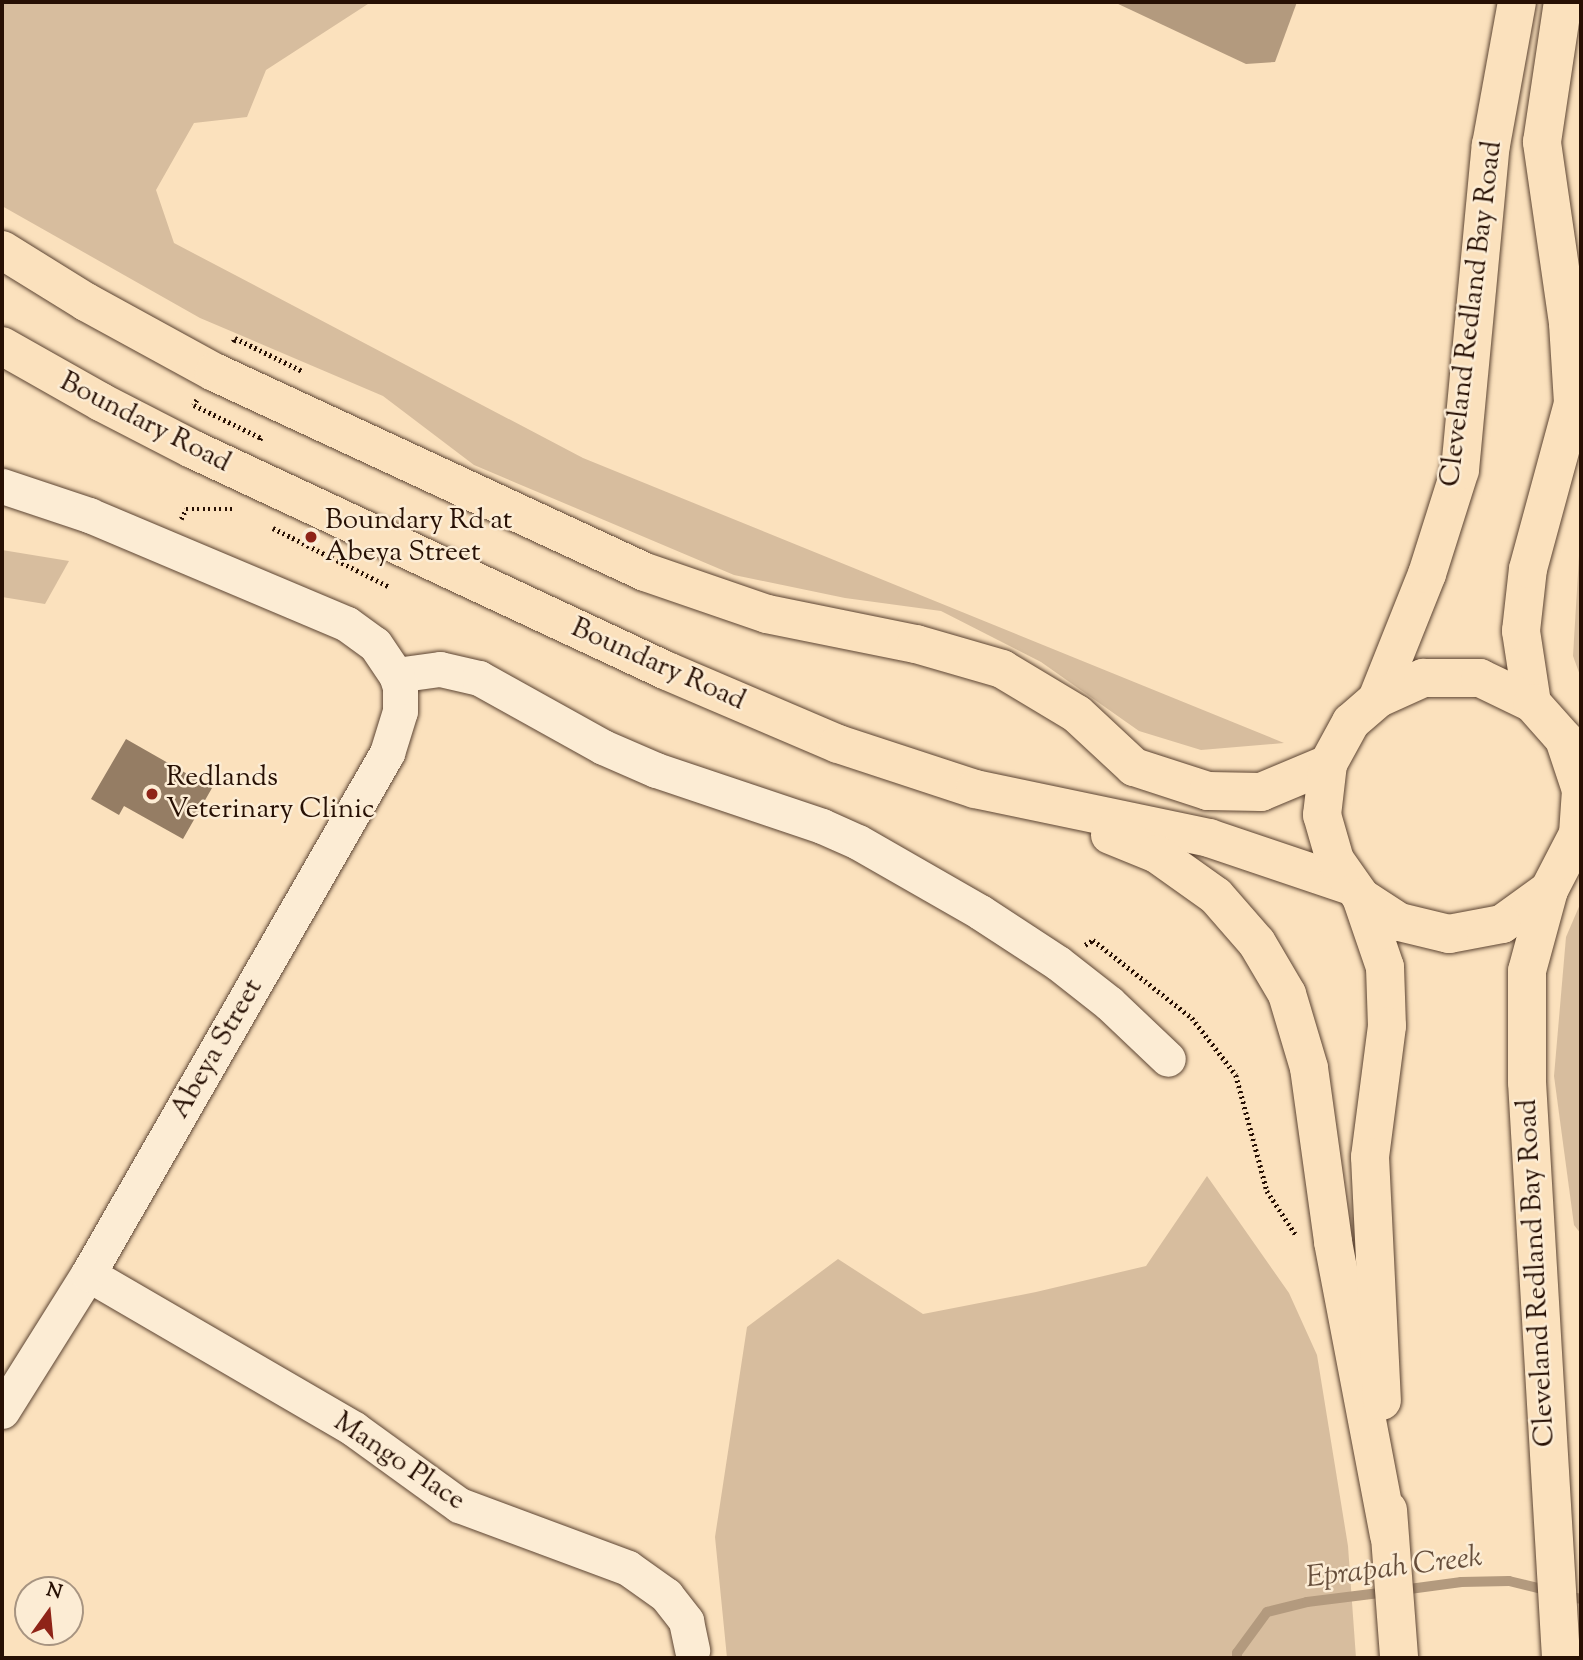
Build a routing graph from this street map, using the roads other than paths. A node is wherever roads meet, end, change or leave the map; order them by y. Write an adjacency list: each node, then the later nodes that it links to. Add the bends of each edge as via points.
1 (1517, 2): 7 (highway, Cleveland Redland Bay Road, via 1491,145 1460,470 1427,574)
2 (1563, 2): 8 (highway, Cleveland Redland Bay Road, via 1542,142 1568,323 1573,403 1528,569 1521,631)
3 (2, 250): 9 (highway, via 214,372 645,572 767,614 916,644 1002,670 1077,714 1134,766 1208,791 1261,792)
4 (2, 346): 10 (highway, Boundary Road, via 245,474 667,671 838,744 975,789)
5 (2, 486): 6 (street, via 89,515 347,624 375,645)
6 (396, 675): 13 (street, via 440,669 479,678 603,747 656,770 858,842 1058,963); 14 (street, Abeya Street, via 400,711 387,753)
7 (1377, 699): 8 (highway, Cleveland Redland Bay Road, via 1423,678 1480,678); 9 (highway, Cleveland Redland Bay Road, via 1352,722)
8 (1532, 703): 11 (highway, Cleveland Redland Bay Road, via 1564,739 1581,790 1578,834)
9 (1328, 764): 12 (highway, Cleveland Redland Bay Road, via 1322,815 1335,860)
10 (1027, 801): 12 (highway, Boundary Road, via 1209,838); 15 (highway, via 1157,854 1216,896 1257,943 1287,993 1309,1068 1317,1243)
11 (1549, 890): 12 (highway, Cleveland Redland Bay Road, via 1502,924 1449,934 1399,922); 19 (highway, Cleveland Redland Bay Road, via 1527,971 1527,1082)
12 (1356, 892): 15 (highway, Cleveland Redland Bay Road, via 1385,967 1387,1026 1370,1157)
13 (1168, 1059)
14 (88, 1274): 16 (street, Abeya Street); 17 (street, Mango Place, via 354,1429 459,1505 628,1568 666,1595 685,1621)
15 (1370, 1381): 18 (highway, Cleveland Redland Bay Road)
16 (2, 1411)
17 (692, 1650)
18 (1399, 1658)
19 (1561, 1658)

